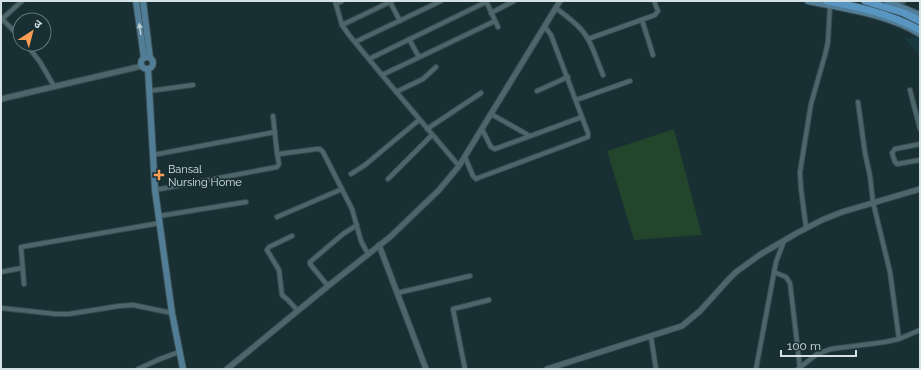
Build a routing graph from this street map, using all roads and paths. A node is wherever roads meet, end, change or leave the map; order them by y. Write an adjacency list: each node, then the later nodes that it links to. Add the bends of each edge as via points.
1 (22, 1): 21 (street)
2 (136, 1): 38 (main road, one-way to 2)
3 (143, 1): 38 (main road)
4 (342, 1): 15 (street)
5 (391, 1): 24 (street); 26 (street)
6 (441, 1): 24 (street)
7 (486, 1): 19 (street); 32 (street)
8 (514, 1): 19 (street)
9 (560, 1): 18 (street)
10 (654, 1): 23 (street, via 658,13)
11 (808, 1): 16 (main road)
12 (865, 1): 25 (main road, via 904,13)
13 (887, 1): 17 (main road)
14 (904, 1): 17 (street)
15 (336, 2): 26 (street)
16 (829, 3): 30 (main road, via 856,6 887,15); 31 (main road, via 890,20); 83 (street, via 828,42 811,104 800,172)
17 (894, 3): 20 (main road)
18 (556, 8): 28 (street); 33 (street)
19 (491, 12): 22 (street)
20 (920, 14)
21 (2, 19): 29 (street)
22 (495, 20): 27 (street); 37 (street)
23 (642, 20): 33 (street); 36 (street)
24 (400, 21): 34 (street)
25 (920, 21)
26 (342, 24): 34 (street)
27 (498, 27)
28 (545, 27): 45 (street, via 551,35); 57 (street)
29 (12, 30)
30 (920, 30)
31 (920, 34)
32 (409, 39): 37 (street); 39 (street)
33 (588, 39): 44 (street)
34 (355, 42): 39 (street)
35 (32, 52): 48 (street)
36 (653, 55)
37 (419, 57): 43 (street)
38 (147, 58): 40 (main road, via 141,62); 42 (main road, via 152,61)
39 (369, 59): 43 (street)
40 (142, 66): 42 (main road); 48 (street)
41 (436, 68): 52 (street, via 423,79)
42 (148, 69): 50 (main road)
43 (382, 75): 52 (street)
44 (603, 75)
45 (568, 77): 51 (street); 55 (street)
46 (630, 81): 55 (street)
47 (193, 85): 50 (street)
48 (54, 86): 54 (street)
49 (910, 90): 62 (street)
50 (149, 91): 69 (main road)
51 (537, 91)
52 (396, 92): 60 (street)
53 (481, 93): 61 (street)
54 (1, 99)
55 (576, 100): 59 (street)
56 (858, 102): 79 (street)
57 (491, 114): 63 (street); 66 (street)
58 (273, 116): 64 (street)
59 (582, 117): 66 (street); 70 (street, via 588,133 587,138 476,179)
60 (419, 120): 61 (street); 73 (street)
61 (427, 129): 65 (street)
62 (920, 129)
63 (482, 130): 66 (street, via 491,147 495,149); 70 (street)
64 (275, 132): 68 (street); 69 (street)
65 (432, 135): 72 (street); 74 (street)
66 (530, 136)
67 (920, 144): 71 (street, via 895,149 892,153 897,164)
68 (277, 153): 75 (street, via 320,149); 77 (street, via 277,167)
69 (153, 155): 77 (main road)
70 (465, 157): 72 (street)
71 (920, 160)
72 (459, 166): 86 (street, via 433,195)
73 (351, 174)
74 (388, 179)
75 (342, 189): 80 (street); 82 (street)
76 (920, 189): 79 (street)
77 (155, 190): 81 (main road)
78 (246, 202): 81 (street)
79 (873, 202): 83 (street); 101 (street, via 890,272)
80 (277, 217)
81 (160, 220): 88 (street, via 21,247); 98 (main road)
82 (358, 225): 87 (street, via 361,241); 93 (street, via 343,234 310,262)
83 (806, 228): 85 (street)
84 (292, 236): 97 (street, via 267,250 279,270 282,295)
85 (784, 241): 90 (street); 100 (street, via 736,272 688,322)
86 (379, 245): 87 (street); 94 (street)
87 (368, 254): 93 (street)
88 (22, 268): 89 (street); 92 (street)
89 (1, 272)
90 (774, 272): 103 (street, via 786,277 790,283); 111 (street)
91 (470, 276): 94 (street)
92 (24, 284)
93 (328, 286): 97 (street)
94 (397, 293): 107 (street)
95 (489, 300): 108 (street, via 453,309)
96 (1, 308): 98 (street, via 69,314 133,305)
97 (298, 311): 106 (street)
98 (172, 313): 102 (main road)
99 (920, 330): 101 (street)
100 (651, 337): 109 (street); 110 (street)
101 (899, 339): 103 (street, via 830,349 817,354)
102 (179, 352): 104 (street); 105 (main road)
103 (799, 368)
104 (138, 369)
105 (183, 369)
106 (227, 369)
107 (426, 369)
108 (465, 369)
109 (547, 369)
110 (656, 369)
111 (756, 369)

